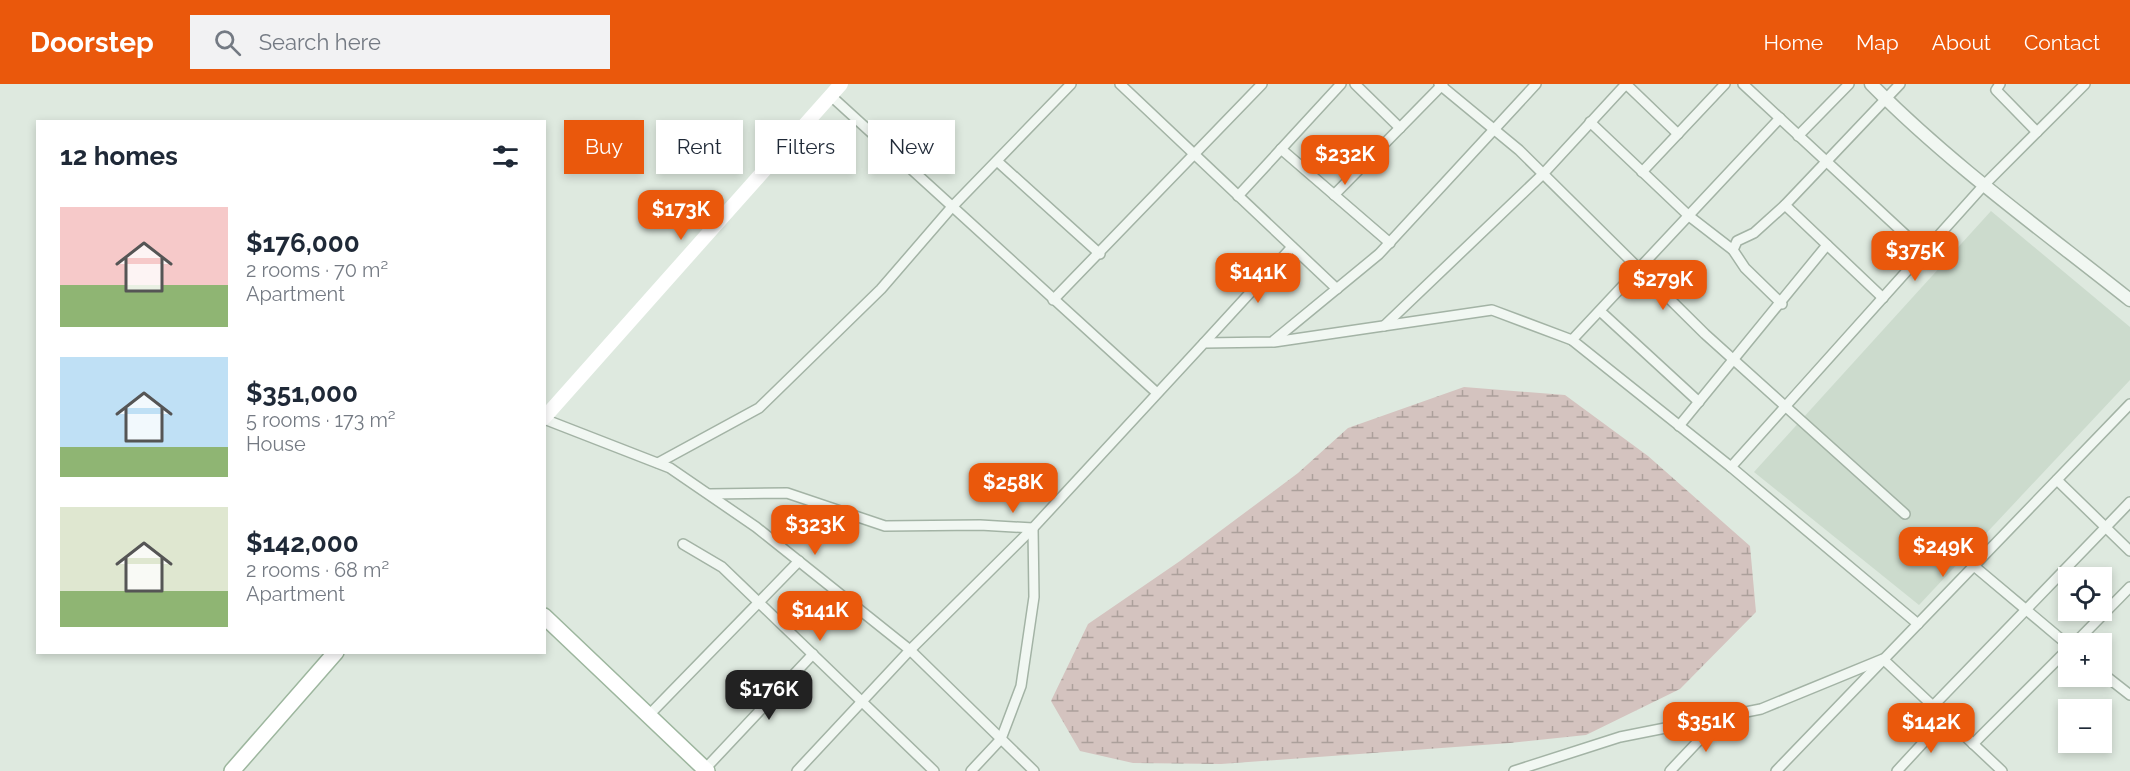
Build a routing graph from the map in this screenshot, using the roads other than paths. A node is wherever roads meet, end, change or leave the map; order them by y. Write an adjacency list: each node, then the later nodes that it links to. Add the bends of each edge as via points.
1 (841, 84): 16 (main road)
2 (1071, 84): 27 (street)
3 (1119, 84): 26 (street)
4 (1262, 84): 26 (street)
5 (1341, 84): 25 (street)
6 (1355, 84): 20 (street)
7 (1536, 84): 21 (street)
8 (1725, 84): 23 (street)
9 (1743, 84): 18 (street)
10 (1849, 84): 24 (street)
11 (1871, 84): 17 (street)
12 (1900, 84): 17 (street)
13 (2000, 84): 22 (street, via 1996,90)
14 (2085, 84): 22 (street)
15 (1441, 85): 20 (street); 21 (street)
16 (831, 96): 35 (street); 59 (main road)
17 (1886, 99): 28 (street); 31 (street)
18 (1780, 118): 24 (street); 36 (street)
19 (1590, 122): 23 (street, via 1626,84); 29 (street); 30 (street)
20 (1400, 128): 32 (street)
21 (1494, 129): 30 (street); 37 (street)
22 (2037, 132): 31 (street)
23 (1678, 134): 29 (street)
24 (1798, 136): 28 (street)
25 (1281, 149): 32 (street); 33 (street)
26 (1194, 154): 33 (street); 42 (street)
27 (997, 161): 35 (street); 42 (street)
28 (1826, 161): 34 (street); 41 (street)
29 (1642, 172): 36 (street)
30 (1543, 174): 43 (street); 50 (street)
31 (1984, 185): 41 (street); 47 (street)
32 (1335, 195): 37 (street)
33 (1238, 196): 39 (street)
34 (1785, 205): 38 (street); 40 (street, via 1754,233 1737,241)
35 (951, 208): 46 (street); 62 (street, via 882,289 759,408)
36 (1689, 216): 40 (street); 43 (street)
37 (1390, 243): 44 (street)
38 (1827, 245): 45 (street); 48 (street)
39 (1293, 247): 44 (street); 52 (street)
40 (1733, 250): 48 (street, via 1745,268)
41 (1924, 252): 45 (street)
42 (1100, 254): 46 (street)
43 (1639, 269): 49 (street); 54 (street)
44 (1337, 289): 53 (street)
45 (1883, 298): 58 (street)
46 (1053, 300): 55 (street)
47 (2130, 300)
48 (1782, 304): 54 (street)
49 (1600, 311): 51 (street); 56 (street)
50 (1383, 326): 51 (street, via 1492,310); 53 (street)
51 (1572, 340): 61 (street)
52 (1204, 342): 53 (street); 55 (street)
53 (1272, 342)
54 (1735, 360): 56 (street); 58 (street)
55 (1157, 393): 69 (street)
56 (1699, 402): 61 (street)
57 (2130, 404): 64 (street)
58 (1785, 406): 63 (street); 67 (street)
59 (546, 417)
60 (546, 420): 62 (street)
61 (1679, 426): 63 (street)
62 (658, 463): 65 (street)
63 (1731, 466): 78 (street)
64 (2057, 480): 68 (street); 73 (street)
65 (709, 494): 69 (street, via 787,493 885,526); 72 (street)
66 (2130, 502): 68 (street)
67 (1905, 514)
68 (2106, 527): 71 (street); 76 (street)
69 (1033, 528): 81 (street); 93 (street, via 1034,597 1022,686)
70 (683, 544): 75 (street, via 723,567)
71 (2130, 551)
72 (799, 561): 75 (street); 81 (street)
73 (1974, 566): 76 (street); 78 (street)
74 (2130, 587): 79 (street)
75 (759, 602): 83 (street); 90 (street)
76 (2026, 610): 80 (street); 89 (street)
77 (546, 618): 90 (main road)
78 (1918, 624): 85 (street)
79 (2085, 633)
80 (2058, 638)
81 (910, 650): 88 (street); 93 (street)
82 (334, 654): 97 (main road)
83 (813, 654): 88 (street); 96 (street)
84 (2058, 657): 94 (street)
85 (1883, 659): 89 (street); 91 (street, via 1761,709); 105 (street)
86 (2112, 681): 87 (street)
87 (2130, 695)
88 (862, 702): 98 (street); 99 (street)
89 (1933, 706): 92 (street)
90 (648, 716): 96 (main road)
91 (1721, 717): 95 (street, via 1620,737); 104 (street)
92 (1946, 718): 94 (street); 106 (street)
93 (1002, 739): 100 (street); 101 (street)
94 (1973, 744): 107 (street)
95 (1548, 760): 102 (street); 103 (street)
96 (706, 770)
97 (232, 771)
98 (797, 771)
99 (934, 771)
100 (971, 771)
101 (1034, 771)
102 (1514, 771)
103 (1538, 771)
104 (1670, 771)
105 (1776, 771)
106 (1897, 771)
107 (2002, 771)

